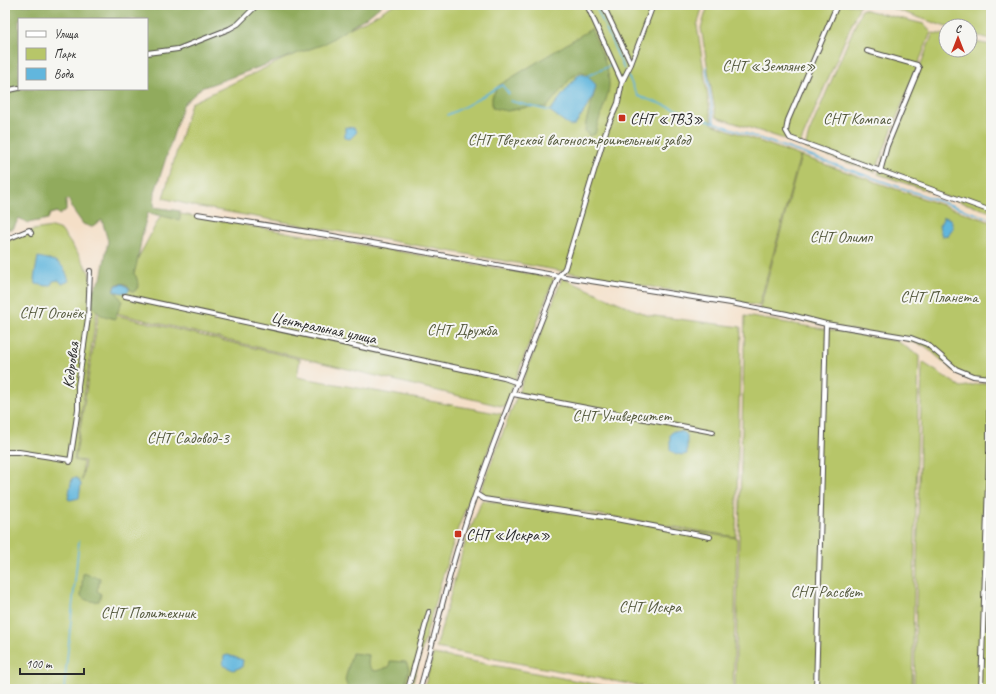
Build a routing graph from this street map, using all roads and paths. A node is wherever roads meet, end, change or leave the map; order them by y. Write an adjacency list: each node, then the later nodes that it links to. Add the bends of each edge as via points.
1 (257, 5): 8 (street, via 238,24 229,29 178,49)
2 (587, 5): 11 (street)
3 (603, 5): 9 (street)
4 (653, 5): 9 (street)
5 (837, 5): 14 (street, via 788,120 786,131 790,138)
6 (5, 24): 10 (street)
7 (867, 51): 14 (street, via 917,65 918,68 887,146)
8 (148, 54)
9 (631, 64): 11 (street)
10 (5, 66)
11 (622, 82): 20 (street, via 618,103 607,128 565,268)
12 (18, 88): 13 (street)
13 (5, 91)
14 (880, 172): 15 (street)
15 (991, 211)
16 (197, 214): 20 (street)
17 (31, 233): 18 (street, via 29,230)
18 (5, 240)
19 (90, 271): 27 (street, Кедровая, via 88,318 70,461 20,452)
20 (559, 276): 22 (street, via 731,303); 24 (street)
21 (125, 296): 24 (street, Центральная улица, via 497,376)
22 (826, 324): 23 (street, via 911,338 927,344 956,369 973,376); 33 (street)
23 (990, 378): 34 (street)
24 (518, 383): 25 (street)
25 (513, 394): 26 (street); 28 (street)
26 (713, 432)
27 (5, 452)
28 (476, 494): 29 (street, via 484,499); 32 (street, via 452,567)
29 (710, 537)
30 (429, 612): 31 (street)
31 (408, 689)
32 (420, 689)
33 (816, 689)
34 (981, 689)

